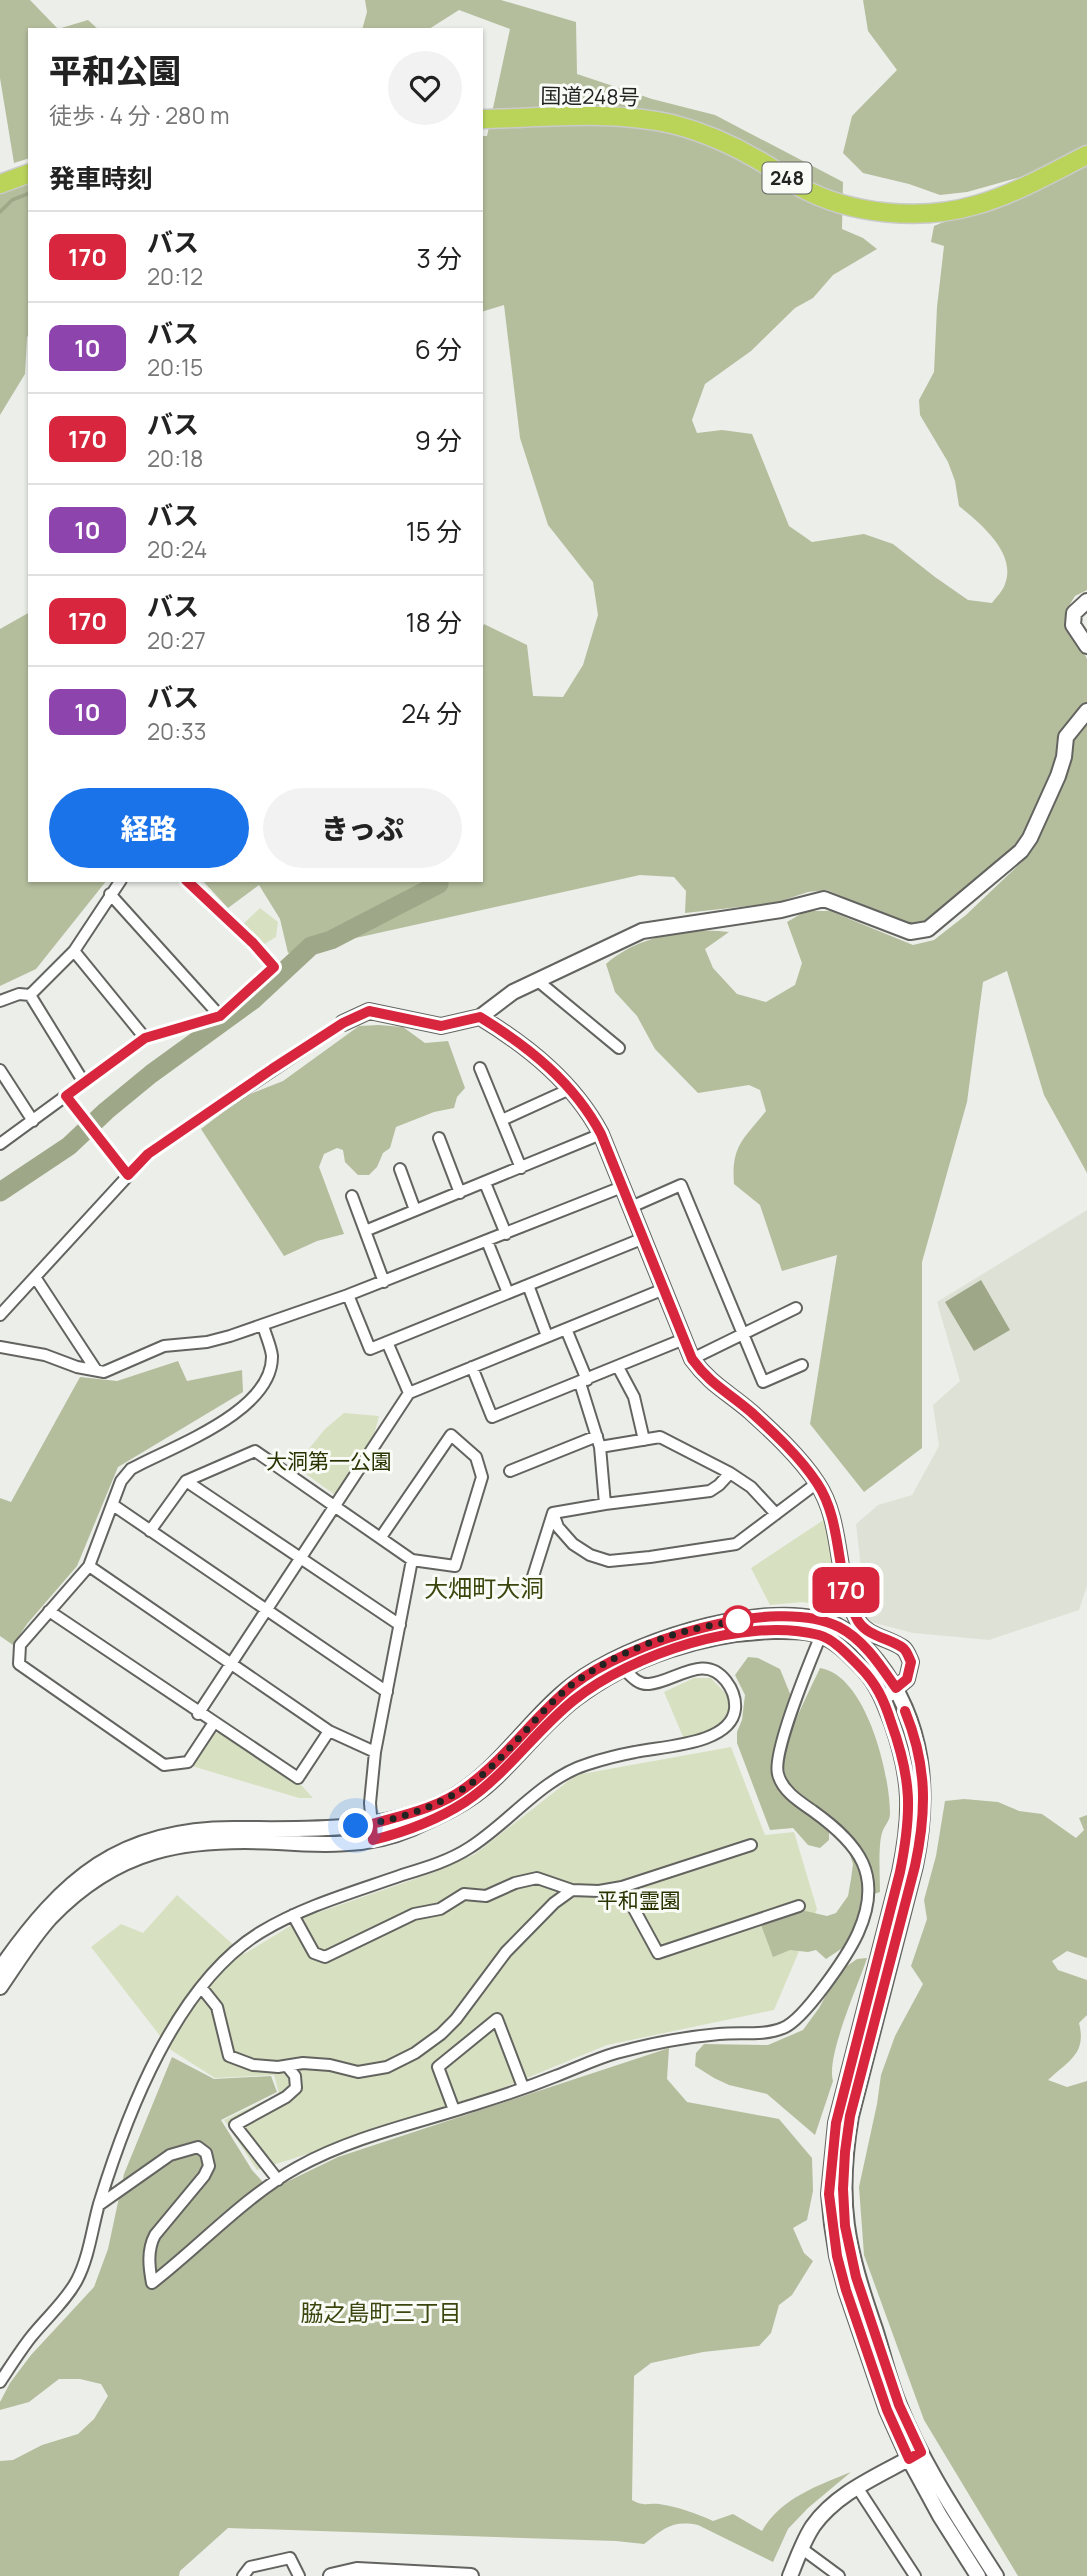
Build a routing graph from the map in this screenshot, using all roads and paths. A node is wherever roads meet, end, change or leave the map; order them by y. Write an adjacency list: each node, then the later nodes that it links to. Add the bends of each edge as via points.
1 (483, 119): 2 (highway, 国道248号 / 248, via 624,117 673,124 716,139 801,187 844,205 895,212 934,213 975,205)
2 (1087, 155)
3 (28, 174): 4 (highway)
4 (0, 184)
5 (1087, 601): 6 (street, via 1074,613 1073,625)
6 (1087, 646)
7 (1087, 711): 12 (street, via 1066,737 1058,776 1021,851 928,929 909,932 817,899 781,910 642,931)
8 (119, 882): 10 (street)
9 (188, 882): 15 (street, via 274,967)
10 (110, 894): 11 (street); 15 (street)
11 (74, 951): 13 (street); 18 (street)
12 (538, 981): 16 (street, via 513,992); 19 (street)
13 (30, 995): 14 (street); 22 (street)
14 (0, 1001)
15 (220, 1016): 18 (street)
16 (480, 1017): 17 (street, via 441,1026 369,1011); 23 (street, via 534,1053)
17 (343, 1023): 32 (street, via 148,1154)
18 (145, 1038): 22 (street)
19 (619, 1048)
20 (481, 1068): 25 (street)
21 (0, 1070): 26 (street)
22 (83, 1082): 24 (street)
23 (570, 1089): 25 (street); 27 (street)
24 (66, 1096): 26 (street); 32 (street)
25 (502, 1120): 30 (street)
26 (33, 1121): 29 (street)
27 (601, 1134): 30 (street); 34 (street)
28 (439, 1138): 35 (street)
29 (0, 1144)
30 (521, 1168): 33 (street)
31 (400, 1169): 38 (street)
32 (128, 1175): 43 (street)
33 (485, 1183): 35 (street); 40 (street)
34 (622, 1187): 37 (street); 40 (street)
35 (460, 1192): 38 (street)
36 (352, 1196): 39 (street)
37 (631, 1206): 41 (street); 53 (street, via 681,1185)
38 (415, 1210): 39 (street)
39 (365, 1231): 44 (street)
40 (506, 1234): 42 (street)
41 (644, 1238): 45 (street); 46 (street)
42 (487, 1241): 44 (street); 47 (street)
43 (35, 1277): 50 (street); 62 (street)
44 (384, 1282): 48 (street)
45 (528, 1285): 47 (street); 54 (street)
46 (664, 1289): 52 (street); 55 (street)
47 (508, 1293): 56 (street)
48 (348, 1295): 51 (street); 56 (street, via 370,1349)
49 (796, 1308): 53 (street)
50 (0, 1315)
51 (263, 1325): 62 (street, via 207,1342 164,1346 104,1371); 72 (street, via 272,1356 261,1388 215,1427 131,1469 121,1481)
52 (566, 1329): 54 (street); 63 (street)
53 (743, 1334): 58 (street); 59 (street, via 764,1382)
54 (547, 1336): 60 (street)
55 (684, 1339): 58 (street); 61 (street)
56 (387, 1342): 64 (street)
57 (0, 1348): 62 (street)
58 (692, 1359): 70 (street, via 705,1378 750,1411 784,1444)
59 (802, 1365)
60 (472, 1367): 63 (street, via 492,1417); 64 (street)
61 (618, 1367): 63 (street); 65 (street, via 634,1397)
62 (96, 1370)
63 (584, 1381): 66 (street)
64 (408, 1393): 73 (street)
65 (644, 1440): 66 (street); 68 (street, via 660,1437)
66 (599, 1442): 67 (street); 71 (street)
67 (510, 1471)
68 (730, 1473): 71 (street, via 710,1491); 75 (street)
69 (186, 1481): 73 (street, via 255,1451); 76 (street); 78 (street)
70 (817, 1483): 75 (street); 88 (street, via 828,1507 850,1604 860,1624 904,1649 911,1662 907,1679)
71 (605, 1504): 74 (street)
72 (113, 1506): 76 (street); 80 (street)
73 (336, 1506): 77 (street); 78 (street)
74 (553, 1513): 75 (street, via 573,1544 609,1561 736,1544); 81 (street)
75 (776, 1514)
76 (150, 1531): 82 (street)
77 (381, 1537): 79 (street); 79 (street, via 451,1435 476,1457 482,1477 455,1566)
78 (301, 1558): 82 (street); 84 (street)
79 (412, 1560): 84 (street)
80 (89, 1566): 83 (street); 86 (street)
81 (530, 1586)
82 (265, 1610): 86 (street); 89 (street)
83 (49, 1611): 91 (street); 92 (street, via 20,1645 19,1664 164,1765 188,1762)
84 (400, 1625): 89 (street)
85 (821, 1635): 87 (street, via 755,1631 718,1637 672,1648); 90 (street, via 872,1679); 106 (street, via 780,1749 778,1774 794,1798 845,1835 867,1873 868,1902 844,1956 807,2010 782,2029 690,2037 618,2052)
86 (229, 1665): 91 (street); 93 (street)
87 (624, 1669): 96 (street, via 551,1719 492,1781 465,1802 403,1832); 101 (street, via 647,1685 707,1667 722,1676 733,1691 735,1712 725,1729 705,1740 634,1752 564,1774 469,1848 445,1861)
88 (896, 1688): 90 (street); 95 (street, via 861,1643 820,1619 790,1616 719,1623 625,1654 575,1683 466,1788 442,1803); 111 (street, via 915,1734 922,1768 923,1827 850,2116 843,2189 856,2277)
89 (387, 1692): 94 (street)
90 (883, 1699): 111 (street, via 907,1773 908,1833 836,2123 829,2194 846,2290 887,2410)
91 (198, 1713): 92 (street)
92 (214, 1724): 93 (street, via 298,1778)
93 (329, 1731): 94 (street)
94 (375, 1752): 95 (street)
95 (372, 1824): 96 (street); 102 (street, via 306,1831 209,1829 155,1838 101,1862 73,1882 48,1906)
96 (373, 1840): 103 (street, via 340,1844 208,1841 153,1851 100,1875 73,1896 49,1920)
97 (751, 1845): 98 (street)
98 (622, 1887): 99 (street); 100 (street, via 658,1953)
99 (572, 1889): 101 (street, via 537,1878 486,1896 464,1894 325,1957 314,1953); 105 (street, via 506,1952 456,2020 415,2053 387,2067 358,2072 303,2063)
100 (799, 1906)
101 (293, 1915): 104 (street, via 233,1952)
102 (0, 1969)
103 (0, 1987)
104 (201, 1987): 105 (street, via 217,2007 229,2056 253,2065); 109 (street, via 152,2064)
105 (287, 2066): 108 (street, via 295,2076 296,2088 286,2098 235,2124)
106 (523, 2087): 107 (street); 107 (street, via 497,2019 438,2067)
107 (453, 2110): 108 (street, via 346,2146)
108 (278, 2180): 109 (street, via 152,2283 151,2242 204,2176 206,2153 198,2147 170,2154)
109 (99, 2205): 110 (street, via 77,2280)
110 (0, 2382)
111 (915, 2455): 112 (street); 121 (street, via 940,2516); 122 (street)
112 (857, 2487): 113 (street, via 829,2508); 120 (street)
113 (801, 2548): 118 (street); 119 (street)
114 (243, 2576): 115 (street, via 250,2567 290,2558)
115 (299, 2576)
116 (331, 2576): 117 (street, via 357,2570)
117 (471, 2576)
118 (790, 2576)
119 (839, 2576)
120 (915, 2576)
121 (978, 2576)
122 (996, 2576)

